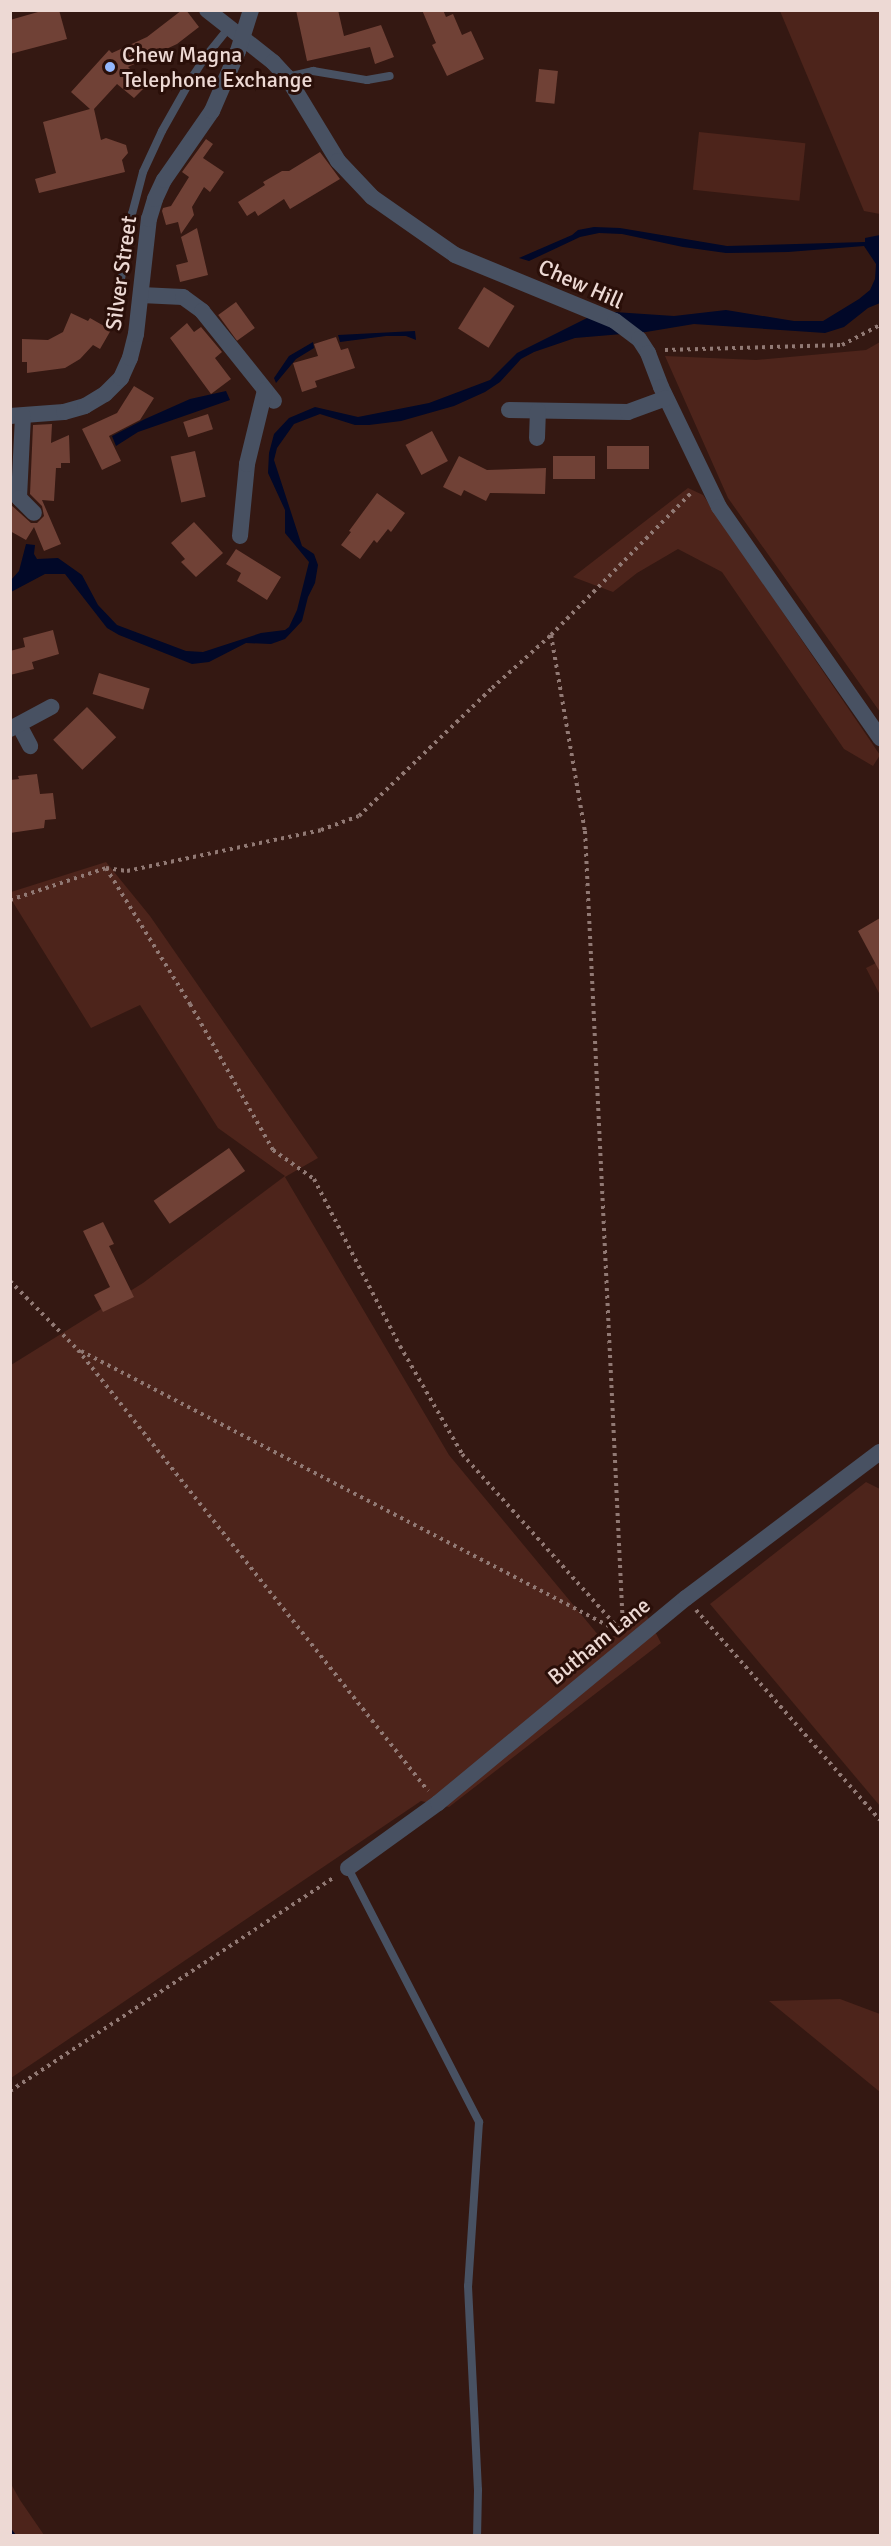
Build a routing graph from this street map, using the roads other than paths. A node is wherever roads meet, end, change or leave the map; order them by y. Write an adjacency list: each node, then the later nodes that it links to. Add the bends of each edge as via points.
1 (207, 10): 3 (street, Chew Hill)
2 (250, 10): 3 (street, Silver Street)
3 (235, 33): 5 (street, Chew Hill); 6 (street, Silver Street, via 212,111 155,199 149,219); 7 (lane, via 206,56 143,172)
4 (390, 76): 5 (lane, via 367,80 313,70)
5 (287, 77): 8 (street, Chew Hill, via 338,161 372,197 455,255 615,321 639,339)
6 (141, 295): 11 (street, Silver Street, via 130,358 121,378 105,394 64,412); 14 (street, via 183,297 202,311 270,395 247,464)
7 (114, 321)
8 (666, 398): 10 (street, via 628,412); 17 (street, Chew Hill, via 719,507)
9 (509, 410): 10 (street)
10 (537, 411): 12 (street)
11 (17, 416): 13 (street, via 19,498)
12 (537, 438)
13 (34, 513)
14 (240, 536)
15 (51, 707): 16 (street)
16 (15, 727): 18 (street)
17 (880, 738)
18 (30, 746)
19 (880, 1452): 20 (street, Butham Lane, via 628,1638 438,1803)
20 (348, 1868): 21 (lane, via 479,2122 468,2286)
21 (477, 2535)

